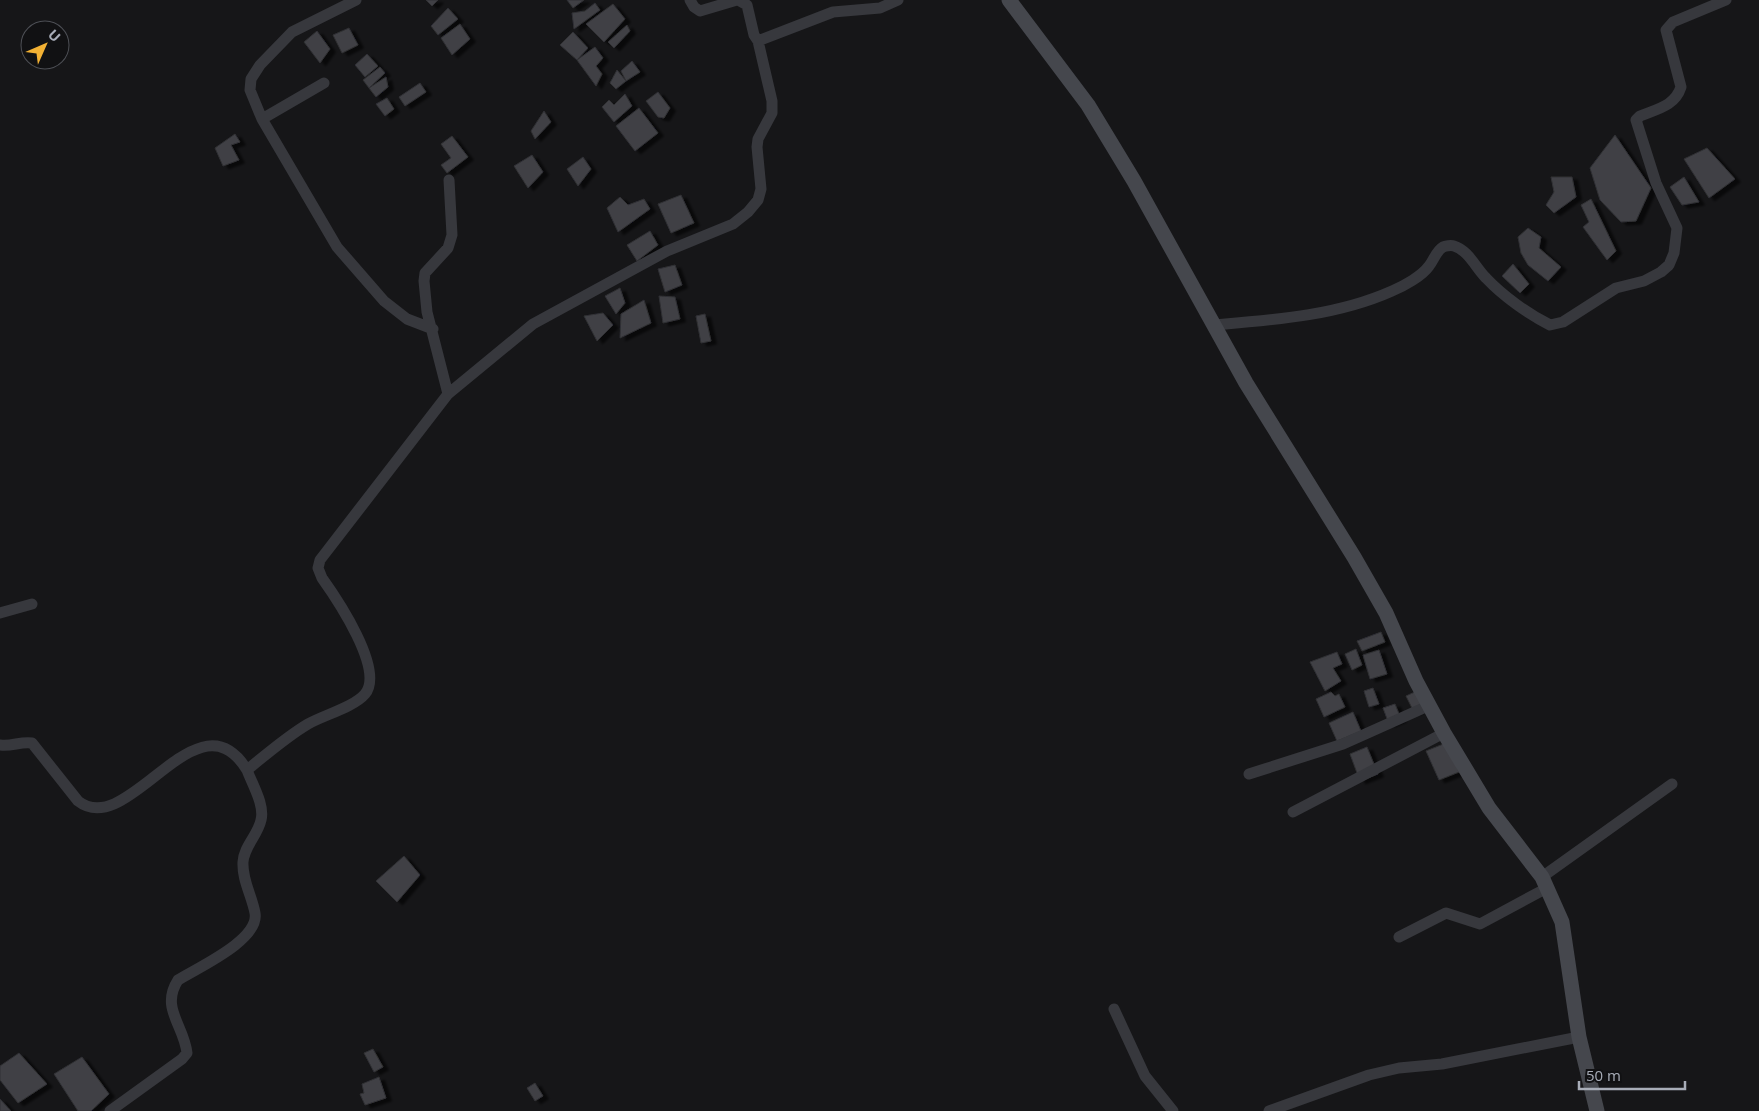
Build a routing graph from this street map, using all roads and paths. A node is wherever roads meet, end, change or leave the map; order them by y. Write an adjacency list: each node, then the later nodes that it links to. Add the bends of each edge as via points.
1 (356, 0): 9 (street, via 292,32 260,65 251,79 250,90)
2 (690, 0): 3 (street, via 700,11)
3 (738, 0): 7 (street, via 747,5)
4 (898, 0): 7 (street, via 880,8 833,12)
5 (1009, 0): 11 (street, via 1088,105)
6 (1726, 0): 11 (street, via 1673,22 1666,30 1681,87 1678,96 1636,120 1656,183 1676,228 1674,253 1669,265 1661,272 1644,281 1616,288 1563,322 1550,325 1507,296 1463,251 1444,246 1418,276 1394,291 1359,304 1283,319)
7 (758, 41): 13 (street, via 772,113 758,139 761,189 758,200 748,212 733,224 667,250 544,316)
8 (324, 83): 9 (street)
9 (262, 119): 12 (street, via 342,253 384,301 407,319)
10 (449, 180): 12 (street, via 452,235 448,248 425,273 424,281 427,312)
11 (1213, 325): 16 (street, via 1386,613)
12 (433, 329): 13 (street)
13 (448, 394): 19 (street, via 320,560 318,568 322,578 360,641 370,671 367,693 308,724)
14 (32, 604): 15 (street)
15 (0, 613)
16 (1428, 706): 17 (street); 20 (street, via 1343,744)
17 (1444, 733): 22 (street); 23 (street, via 1489,808)
18 (0, 745): 19 (street, via 32,743 78,801 95,809 114,803 144,786 182,756 207,746 216,745 239,756)
19 (247, 770): 27 (street, via 262,812 261,822 243,860 256,915 254,925 236,946 178,980 170,1002 187,1052 182,1060)
20 (1249, 774)
21 (1672, 784): 23 (street)
22 (1293, 812)
23 (1545, 882): 24 (street, via 1480,924 1446,913); 26 (street, via 1562,922)
24 (1399, 937)
25 (1114, 1009): 28 (street, via 1145,1076)
26 (1580, 1037): 29 (street, via 1369,1075); 30 (street)
27 (110, 1111)
28 (1173, 1111)
29 (1269, 1111)
30 (1596, 1111)

